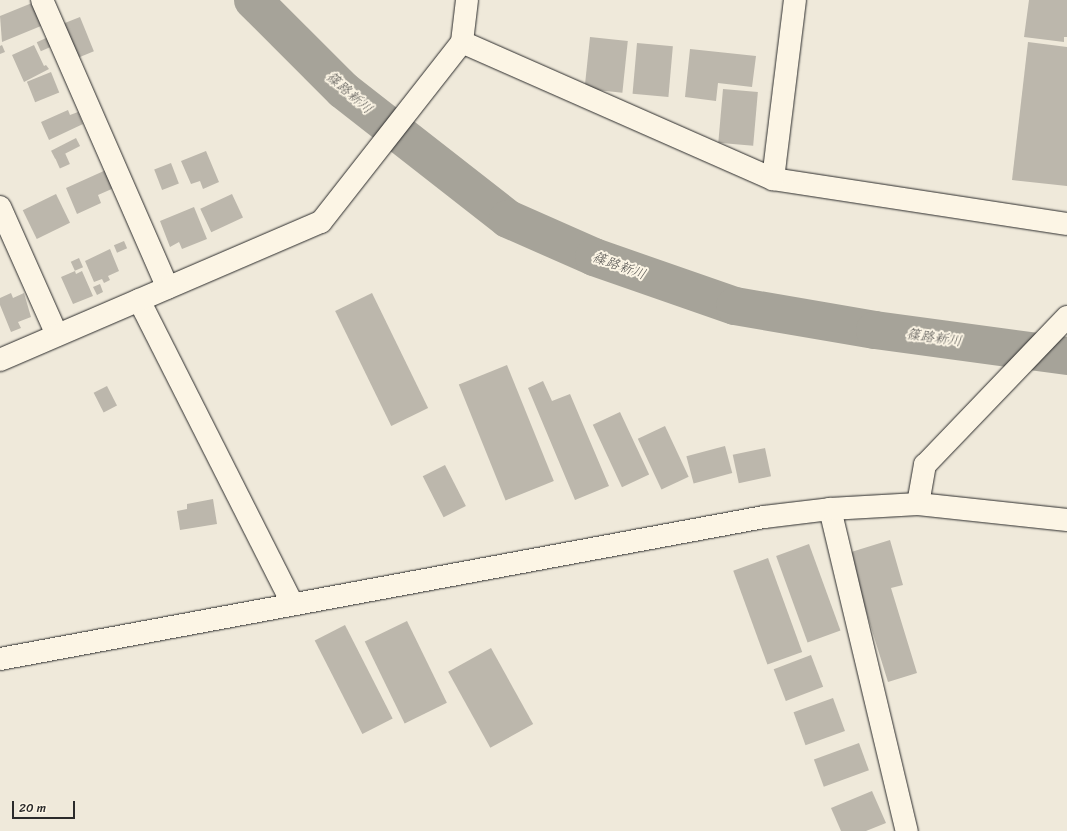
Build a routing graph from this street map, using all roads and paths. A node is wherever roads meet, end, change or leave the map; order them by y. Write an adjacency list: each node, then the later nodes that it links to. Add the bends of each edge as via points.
1 (42, 0): 8 (street)
2 (467, 0): 4 (street)
3 (795, 0): 5 (street)
4 (462, 42): 5 (street); 8 (street, via 321,222)
5 (773, 179): 7 (street)
6 (0, 207): 11 (street)
7 (1067, 224)
8 (168, 288): 9 (street)
9 (139, 300): 11 (street); 16 (street)
10 (1067, 317): 13 (street, via 925,465)
11 (57, 335): 12 (street)
12 (0, 360)
13 (918, 504): 14 (street); 15 (street)
14 (830, 509): 16 (street, via 764,517); 18 (street)
15 (1067, 520)
16 (292, 603): 17 (street)
17 (0, 659)
18 (907, 831)

